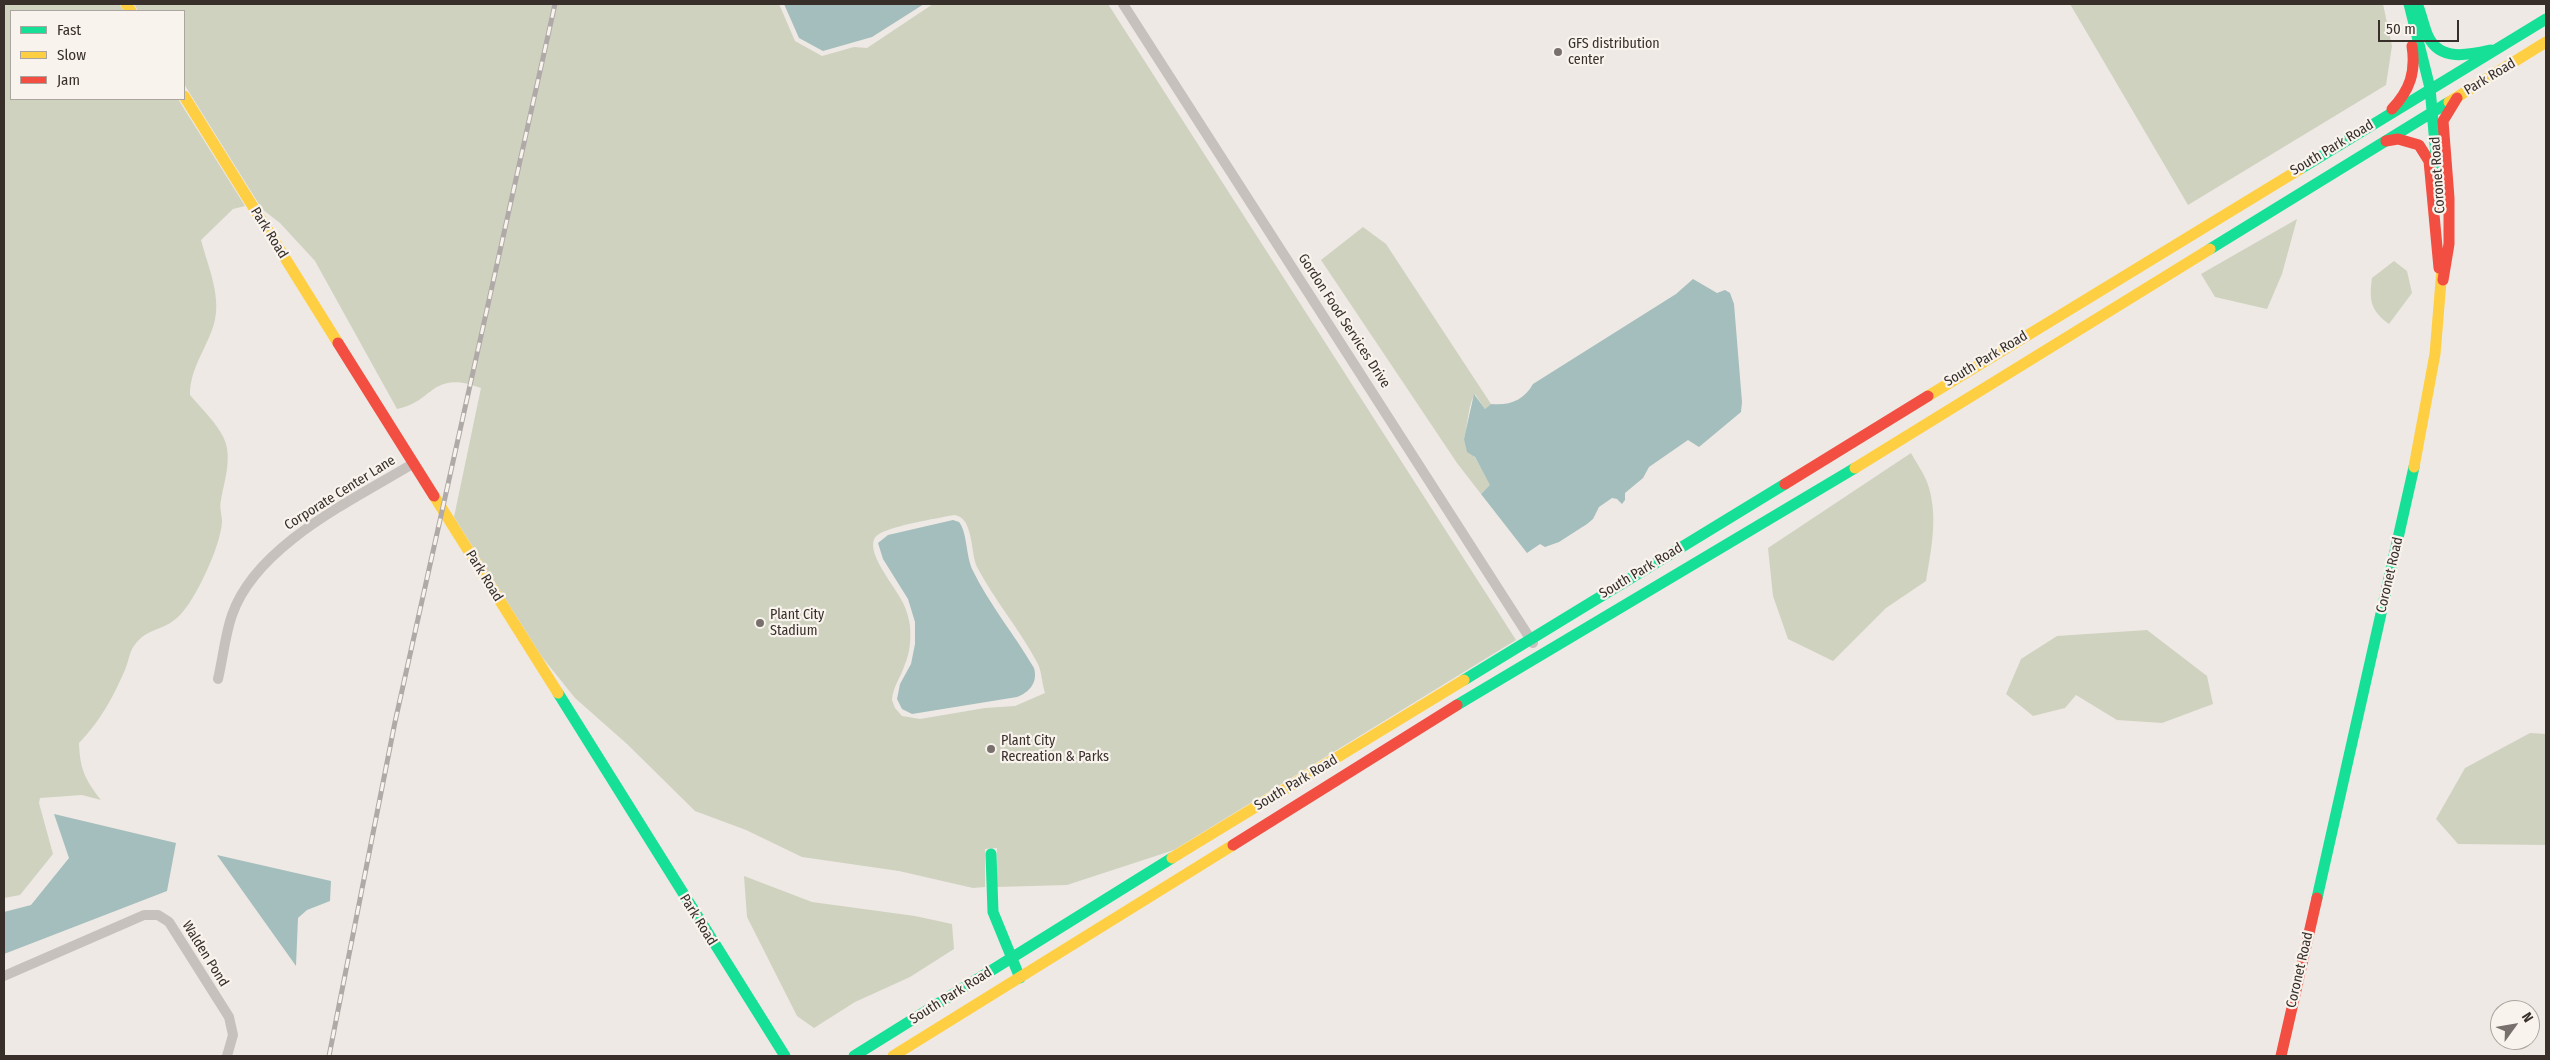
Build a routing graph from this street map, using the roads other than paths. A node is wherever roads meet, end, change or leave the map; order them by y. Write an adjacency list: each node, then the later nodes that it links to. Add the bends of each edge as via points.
1 (1124, 4): 19 (street, Gordon Food Services Drive)
2 (2404, 4): 13 (main road, via 2415,58 2414,78 2404,98)
3 (2410, 4): 9 (main road, Coronet Road)
4 (2417, 4): 8 (main road, via 2430,40 2440,50 2450,56 2464,56)
5 (2546, 19): 8 (main road, Park Road)
6 (2546, 23): 12 (main road, via 2461,77 2444,91)
7 (2546, 42): 10 (main road, Park Road)
8 (2492, 50): 9 (main road, Park Road)
9 (2430, 88): 12 (main road, Coronet Road); 13 (main road, South Park Road); 15 (main road, via 2402,120 2304,183)
10 (2458, 96): 12 (main road, Park Road); 16 (main road, via 2443,121 2450,244)
11 (185, 98): 17 (main road, Park Road)
12 (2433, 111): 14 (main road, South Park Road); 16 (main road, Coronet Road, via 2440,196)
13 (2388, 114): 18 (main road, South Park Road)
14 (2384, 142): 15 (main road, South Park Road); 16 (main road, via 2398,139 2419,145 2429,161)
15 (2284, 203): 20 (main road, South Park Road, via 1819,490)
16 (2442, 283): 36 (main road, Coronet Road, via 2426,416)
17 (414, 463): 21 (street, Corporate Center Lane, via 296,535 265,562 246,587 232,615); 32 (main road, Park Road)
18 (1596, 598): 19 (main road, South Park Road); 20 (main road, via 1582,613 1561,626)
19 (1530, 638): 20 (street, Gordon Food Services Drive); 22 (main road, South Park Road); 23 (main road, via 1517,656 1415,722)
20 (1540, 654): 23 (main road, South Park Road)
21 (218, 679)
22 (1379, 732): 25 (main road, South Park Road); 26 (main road, via 1375,742 1195,853)
23 (1383, 752): 26 (main road, South Park Road)
24 (991, 854): 27 (main road, via 993,912)
25 (1152, 871): 27 (main road, South Park Road); 28 (main road, via 1133,892 1040,950)
26 (1179, 878): 28 (main road, South Park Road)
27 (1013, 958): 28 (main road); 30 (main road, South Park Road)
28 (1019, 975): 35 (main road, South Park Road)
29 (4, 976): 31 (street, Walden Pond, via 144,915 158,915 169,922 229,1017 233,1035)
30 (934, 1007): 33 (main road, South Park Road); 34 (main road, via 923,1022)
31 (227, 1056)
32 (785, 1056)
33 (854, 1056)
34 (868, 1056)
35 (893, 1056)
36 (2281, 1056)

